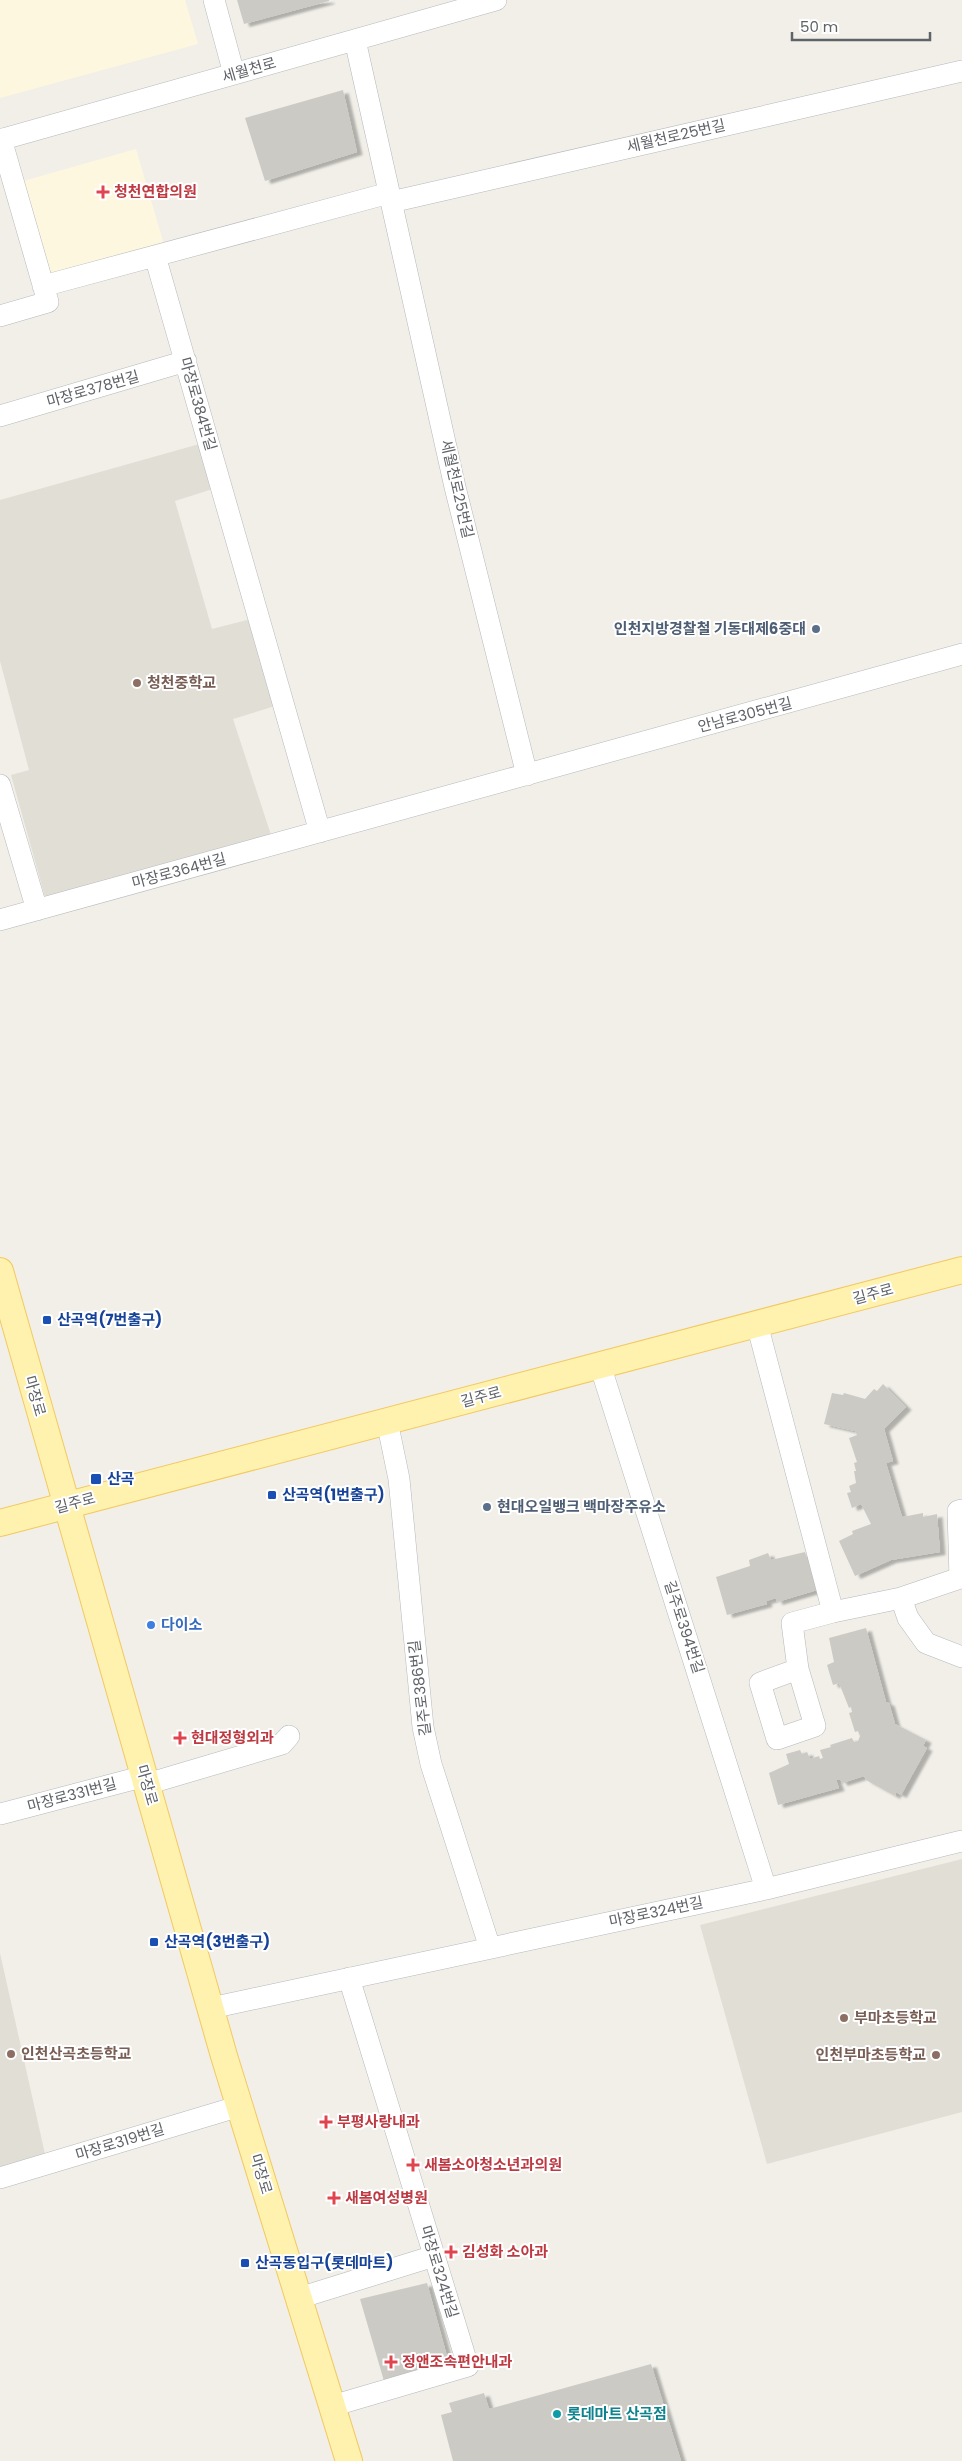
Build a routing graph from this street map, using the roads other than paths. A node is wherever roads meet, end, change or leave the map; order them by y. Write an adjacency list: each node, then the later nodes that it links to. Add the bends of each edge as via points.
1 (214, 0): 5 (street)
2 (496, 0): 3 (street, 세월천로)
3 (355, 40): 5 (street, 세월천로); 7 (street, 세월천로25번길)
4 (962, 70): 7 (street, 세월천로25번길)
5 (234, 74): 6 (street, 세월천로)
6 (1, 139): 9 (street, 세월천로)
7 (390, 198): 8 (street); 14 (street, 세월천로25번길, via 455,487)
8 (156, 256): 9 (street); 11 (street, 마장로384번길)
9 (43, 286): 10 (street, via 48,302)
10 (0, 316)
11 (186, 362): 12 (street, 마장로378번길); 16 (street, 마장로384번길)
12 (0, 416)
13 (962, 654): 14 (street, 안남로305번길)
14 (527, 775): 16 (street, 마장로364번길)
15 (0, 785): 17 (street)
16 (320, 832): 17 (street, 마장로364번길)
17 (37, 910): 18 (street, 마장로364번길)
18 (0, 920)
19 (962, 1270): 21 (main road, 길주로)
20 (0, 1271): 24 (main road, 마장로)
21 (757, 1324): 22 (main road, 길주로); 28 (street)
22 (600, 1365): 23 (main road, 길주로); 35 (street, 길주로394번길)
23 (388, 1421): 24 (main road, 길주로); 36 (street, 길주로386번길, via 399,1479 423,1727 431,1764)
24 (66, 1506): 26 (main road, 길주로); 32 (main road, 마장로)
25 (962, 1510): 27 (street, via 958,1512 960,1578)
26 (0, 1523)
27 (901, 1598): 28 (street); 29 (street, via 908,1618 926,1643)
28 (834, 1612): 30 (street, via 792,1623)
29 (962, 1657)
30 (798, 1669)
31 (289, 1736): 32 (street, 마장로331번길, via 282,1744)
32 (146, 1780): 33 (street, 마장로331번길); 38 (main road, 마장로)
33 (0, 1814)
34 (962, 1841): 35 (street, 마장로324번길)
35 (766, 1889): 36 (street, 마장로324번길)
36 (490, 1948): 37 (street, 마장로324번길)
37 (349, 1978): 38 (street, 마장로324번길); 41 (street, 마장로324번길)
38 (211, 2008): 39 (main road, 마장로)
39 (240, 2106): 40 (street, 마장로319번길); 42 (main road, 마장로)
40 (0, 2178)
41 (434, 2256): 42 (street); 43 (street, 마장로324번길, via 468,2366)
42 (299, 2298): 43 (main road, 마장로)
43 (332, 2406): 44 (main road, 마장로)
44 (349, 2461)

